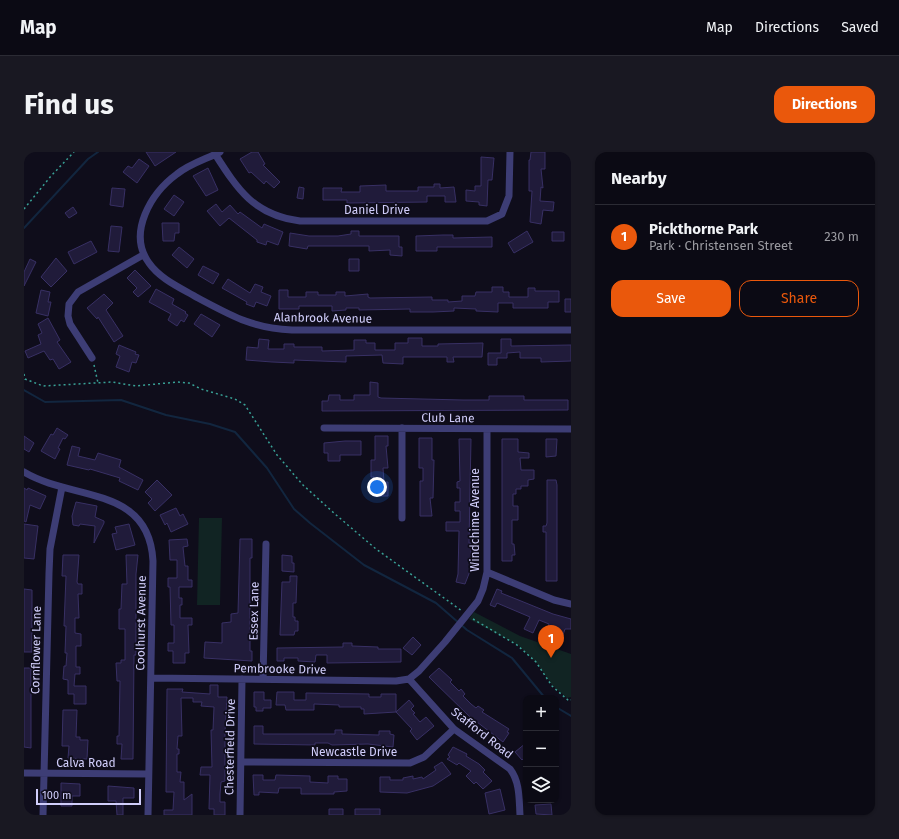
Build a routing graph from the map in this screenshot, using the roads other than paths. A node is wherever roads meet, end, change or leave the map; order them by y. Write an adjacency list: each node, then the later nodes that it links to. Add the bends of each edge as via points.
1 (510, 152): 2 (street, Daniel Drive, via 508,201 502,214 487,221 300,221 282,218 261,209 243,195)
2 (218, 153): 3 (street, Alanbrook Avenue, via 178,173 150,202 142,222 140,237)
3 (143, 255): 4 (street, Alanbrook Avenue, via 156,272 181,288 230,316 264,328); 5 (street, via 78,292 69,304 70,324)
4 (571, 330)
5 (92, 358)
6 (324, 428): 7 (street, Club Lane)
7 (402, 428): 8 (street, Club Lane); 12 (street)
8 (487, 429): 9 (street, Club Lane); 14 (street, Windchime Avenue)
9 (571, 429)
10 (24, 472): 11 (street, Coolhurst Avenue)
11 (62, 487): 17 (street, Coolhurst Avenue, via 118,503 133,514 146,531 150,540 152,561); 24 (street, Cornflower Lane, via 50,557)
12 (402, 518)
13 (266, 544): 19 (street, Essex Lane)
14 (487, 572): 16 (street, via 554,600); 20 (street, Windchime Avenue, via 478,601 429,662)
15 (571, 598): 16 (street)
16 (571, 604)
17 (151, 678): 18 (street, Pembrooke Drive); 25 (street, Coolhurst Avenue)
18 (242, 679): 19 (street, Pembrooke Drive); 22 (street, Chesterfield Drive)
19 (263, 679): 20 (street, Pembrooke Drive)
20 (409, 679): 21 (street, Stafford Road)
21 (454, 729): 22 (street, Newcastle Drive, via 424,757 410,763); 29 (street, Stafford Road, via 510,769 518,790)
22 (242, 762): 28 (street, Chesterfield Drive)
23 (24, 774): 24 (street, Calva Road)
24 (45, 774): 25 (street, Calva Road); 26 (street, Cornflower Lane)
25 (148, 774): 27 (street, Coolhurst Avenue)
26 (43, 815)
27 (148, 815)
28 (240, 815)
29 (520, 815)

